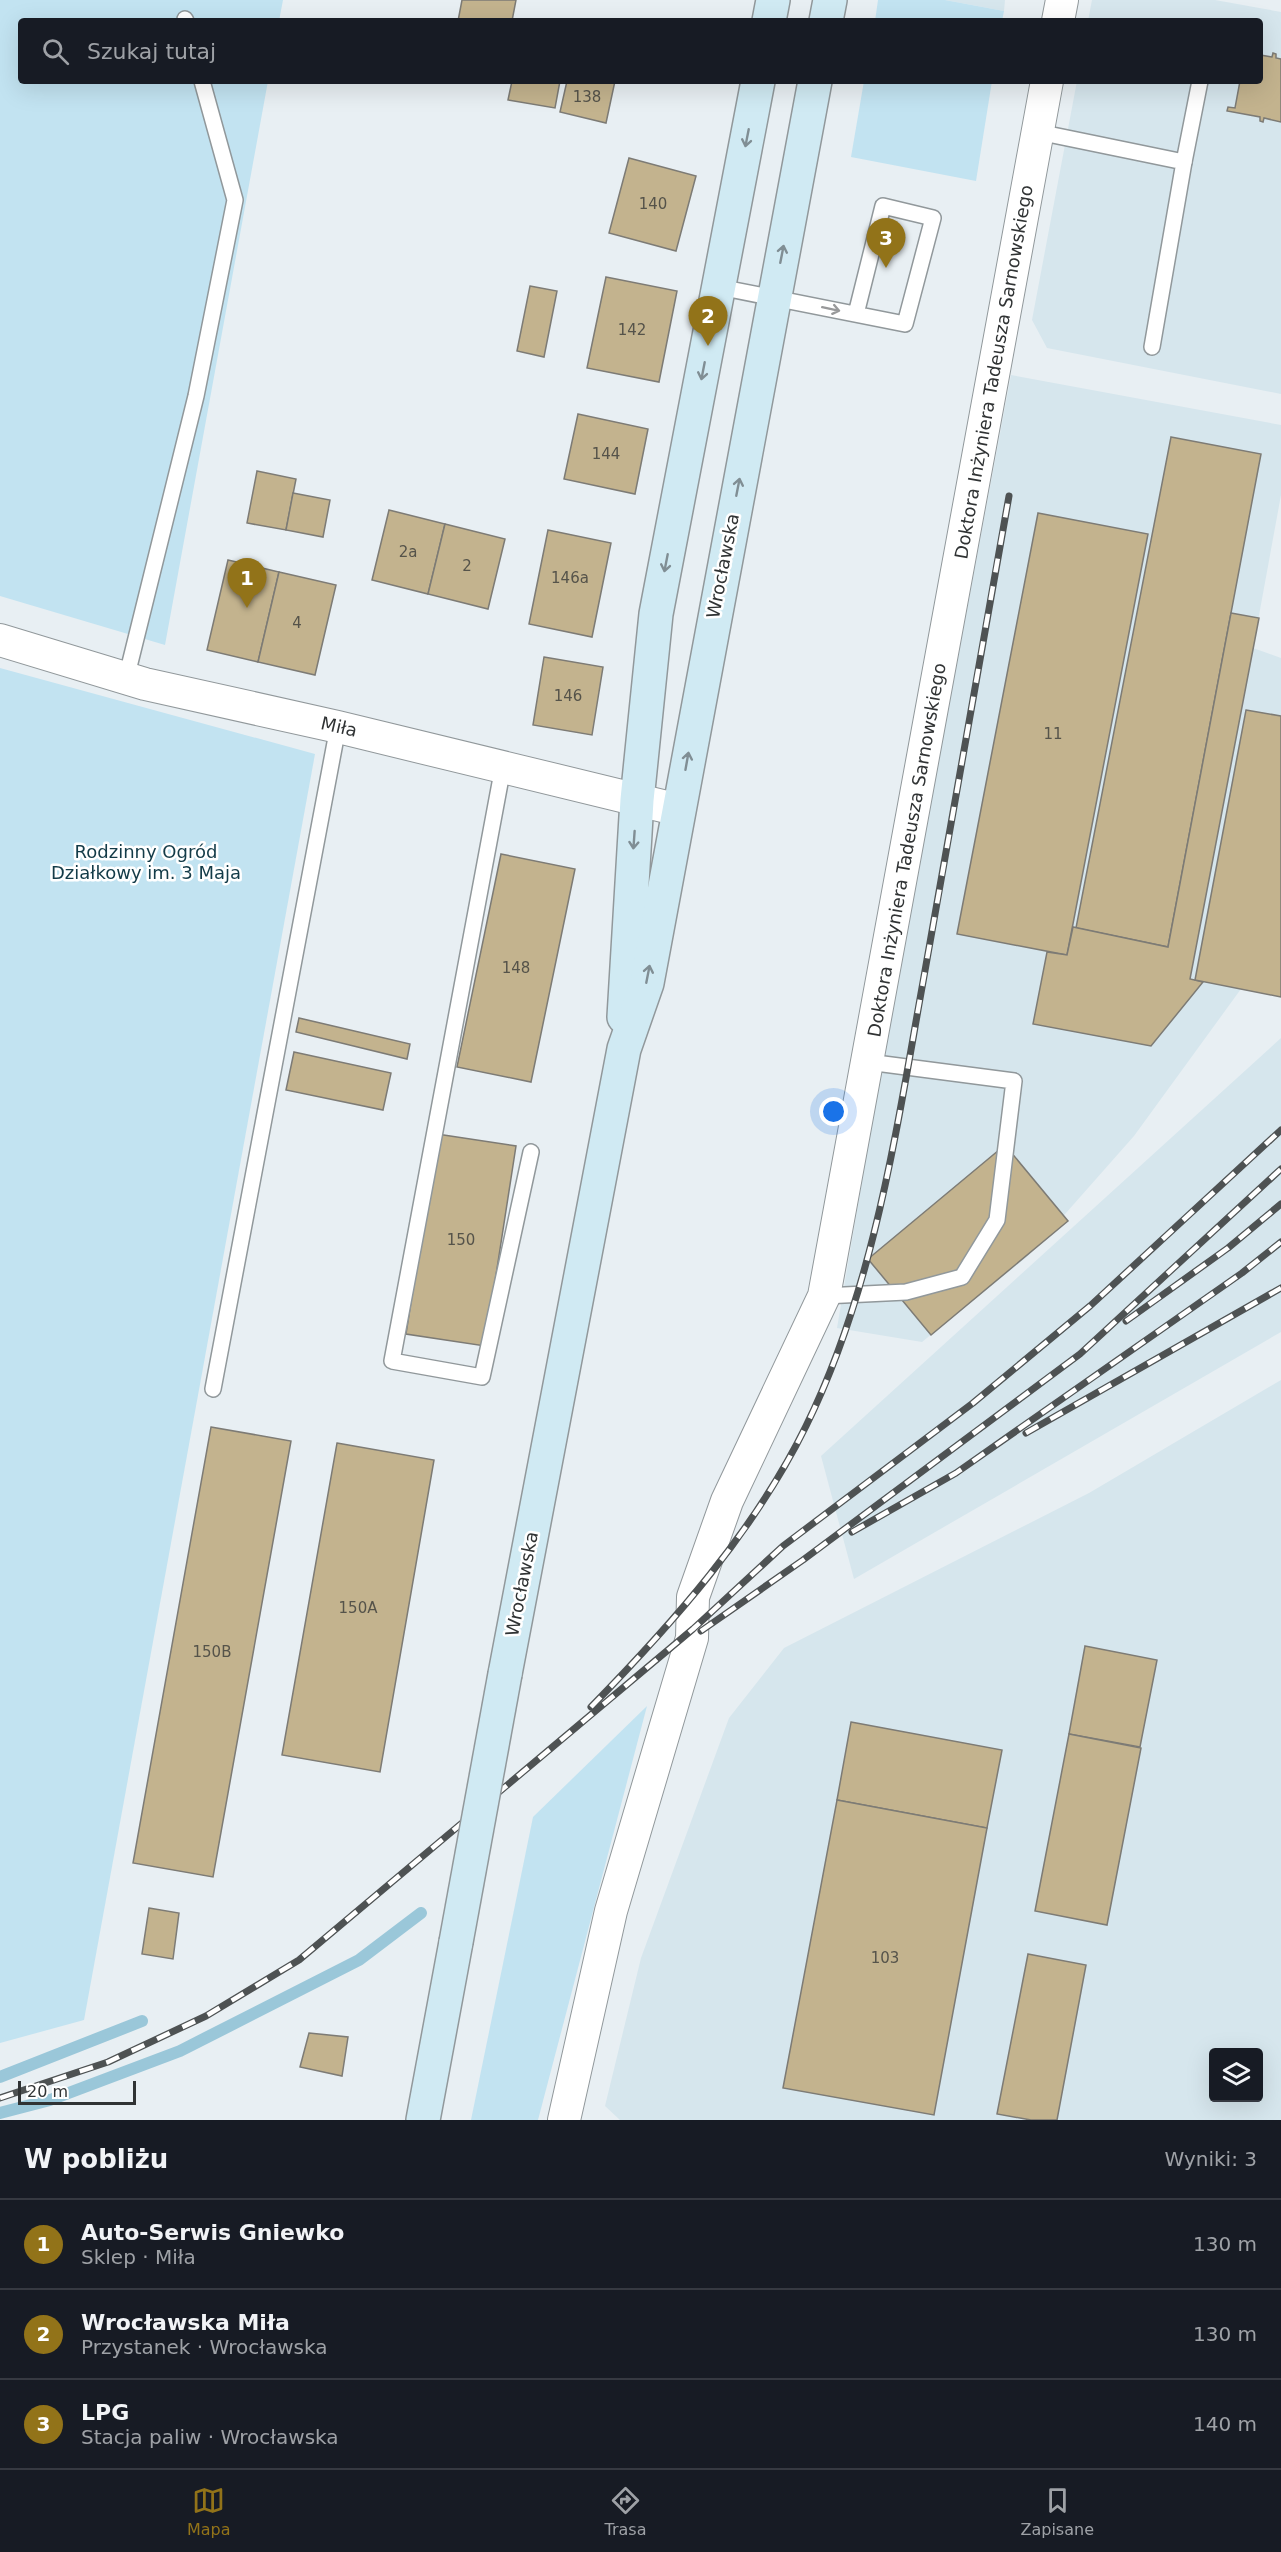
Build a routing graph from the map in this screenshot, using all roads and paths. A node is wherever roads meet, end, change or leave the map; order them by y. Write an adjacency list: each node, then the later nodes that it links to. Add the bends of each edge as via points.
1 (773, 0): 4 (main road)
2 (830, 0): 5 (main road)
3 (1062, 0): 6 (street)
4 (770, 18)
5 (827, 18)
6 (1059, 18)
7 (203, 84): 19 (lane, via 235,200 196,396)
8 (757, 84): 14 (main road, Wrocławska, one-way to 14)
9 (814, 84): 15 (main road, Wrocławska, one-way to 9)
10 (1046, 84): 12 (street, Doktora Inżyniera Tadeusza Sarnowskiego)
11 (1199, 84): 13 (lane)
12 (1038, 132): 13 (lane); 25 (street, Doktora Inżyniera Tadeusza Sarnowskiego)
13 (1184, 162): 17 (lane)
14 (719, 287): 15 (lane); 22 (main road, Wrocławska, one-way to 22, via 656,614)
15 (773, 297): 16 (lane, one-way to 16); 23 (main road, Wrocławska, one-way to 15)
16 (856, 314): 16 (lane, via 905,324 933,218 883,206)
17 (1152, 347)
18 (0, 640): 19 (street, Miła)
19 (126, 679): 20 (street, Miła)
20 (338, 727): 21 (street, Miła); 28 (lane)
21 (503, 767): 22 (street, Miła); 26 (lane, via 392,1361 483,1377)
22 (637, 800): 23 (street, Miła); 24 (main road, Wrocławska, one-way to 24)
23 (679, 810): 24 (main road, Wrocławska, one-way to 23, via 647,983)
24 (624, 1049): 29 (main road, Wrocławska, bridge)
25 (868, 1062): 27 (street, Doktora Inżyniera Tadeusza Sarnowskiego); 27 (lane, via 1014,1081 998,1221 962,1277 906,1292)
26 (531, 1152)
27 (824, 1296): 30 (street, Doktora Inżyniera Tadeusza Sarnowskiego, via 727,1501 693,1597 692,1638 611,1911)
28 (213, 1389)
29 (423, 2120)
30 (564, 2120)

